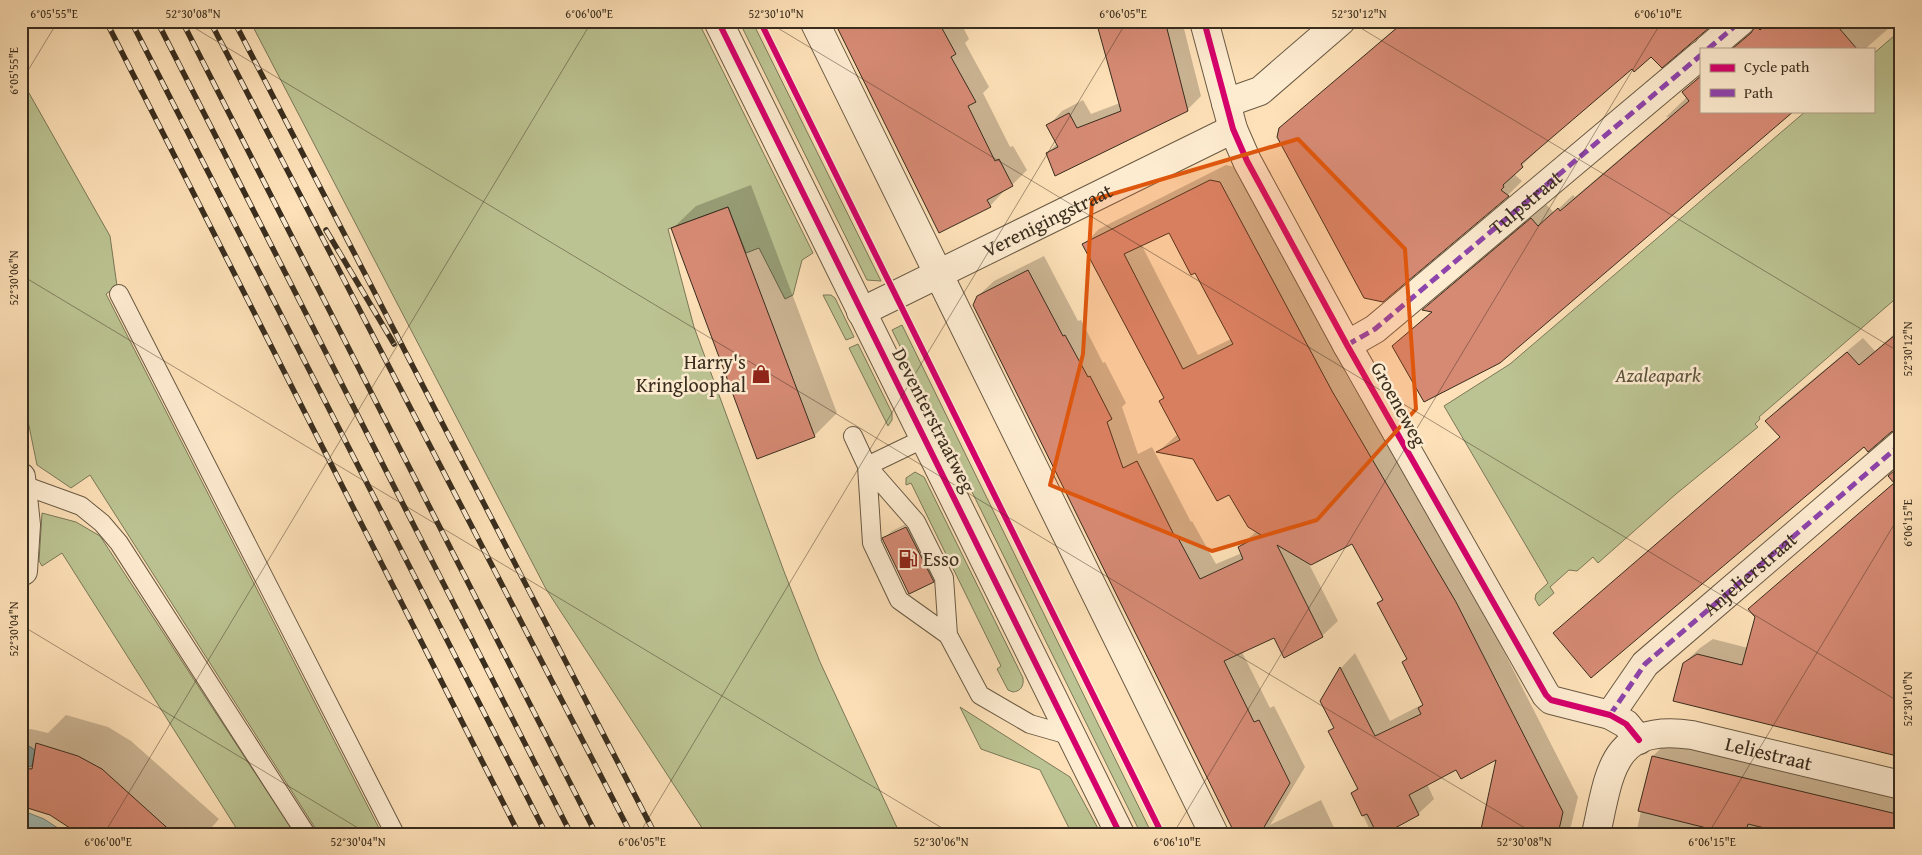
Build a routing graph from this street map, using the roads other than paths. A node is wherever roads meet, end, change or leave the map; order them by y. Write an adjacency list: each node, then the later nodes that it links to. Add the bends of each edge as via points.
1 (718, 21): 11 (street, Deventerstraatweg)
2 (814, 21): 9 (street)
3 (1204, 21): 8 (street, Groeneweg)
4 (1341, 21): 8 (street, Verenigingstraat)
5 (1741, 21): 6 (street)
6 (1709, 48)
7 (1700, 56): 12 (street, Tulpstraat, via 1375,329)
8 (1230, 116): 9 (street, Verenigingstraat); 12 (street, Groeneweg, via 1247,161)
9 (939, 274): 11 (street, Verenigingstraat); 27 (street)
10 (119, 294): 25 (lane)
11 (861, 312): 14 (street, Deventerstraatweg)
12 (1347, 345): 20 (street, Groeneweg, via 1546,695 1551,700)
13 (853, 436): 16 (lane)
14 (925, 438): 16 (lane); 21 (street, Deventerstraatweg)
15 (1901, 444): 20 (street, Anjelierstraat, via 1645,664)
16 (867, 466): 19 (lane, via 916,522 944,578); 19 (lane, via 872,543 900,600)
17 (22, 481): 18 (street, via 26,525); 24 (lane, via 82,506 120,543)
18 (23, 572)
19 (948, 635): 21 (lane, via 980,695 1030,724)
20 (1610, 715): 22 (street, Groeneweg, via 1626,724)
21 (1072, 736): 26 (street, Deventerstraatweg)
22 (1639, 740): 23 (street, Leliestraat, via 1668,731 1692,735); 28 (street, via 1622,752 1611,771)
23 (1901, 785)
24 (306, 834)
25 (395, 834)
26 (1120, 834)
27 (1214, 834)
28 (1596, 834)

